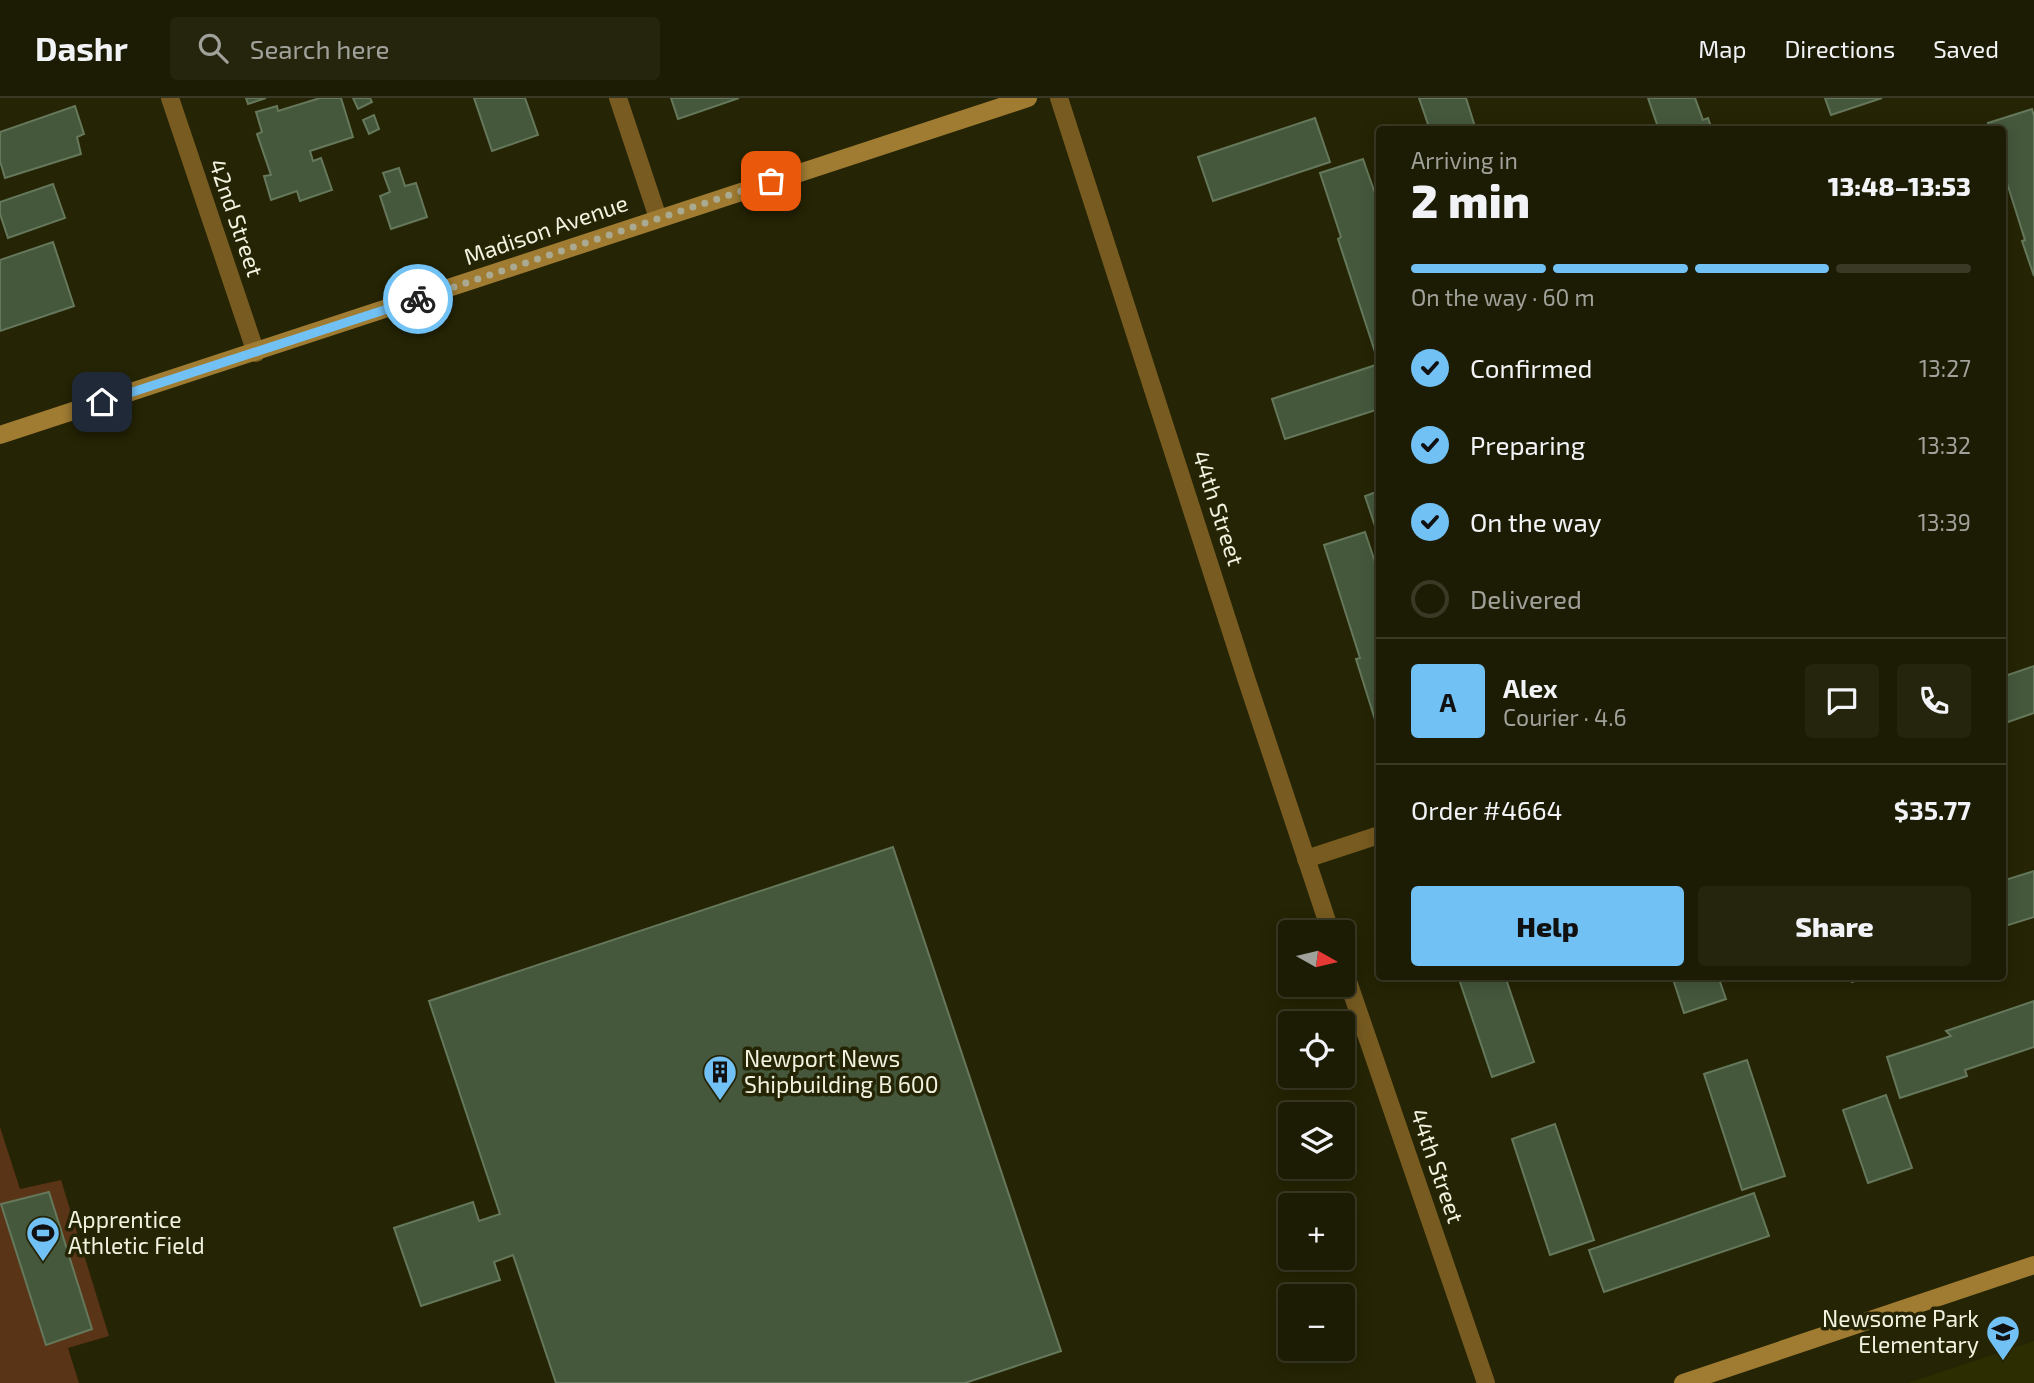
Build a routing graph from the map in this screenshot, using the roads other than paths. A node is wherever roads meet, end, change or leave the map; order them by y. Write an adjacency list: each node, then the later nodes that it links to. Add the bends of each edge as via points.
1 (170, 98): 6 (street, 42nd Street)
2 (618, 98): 5 (street)
3 (1028, 98): 5 (street, Madison Avenue)
4 (1059, 98): 9 (street, 44th Street)
5 (659, 218): 6 (street, Madison Avenue)
6 (256, 353): 7 (street, Madison Avenue)
7 (0, 435)
8 (1376, 836): 9 (street)
9 (1306, 859): 10 (street, 44th Street)
10 (1327, 920)
11 (1354, 998): 13 (street, 44th Street)
12 (2034, 1265): 14 (street)
13 (1486, 1383)
14 (1683, 1383)

